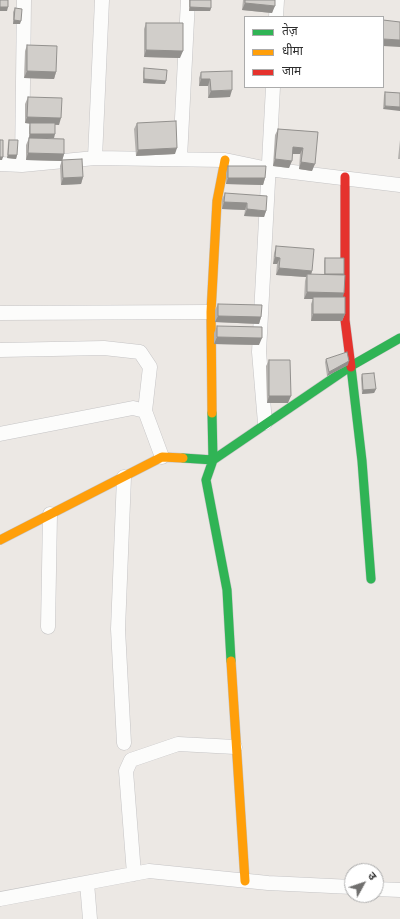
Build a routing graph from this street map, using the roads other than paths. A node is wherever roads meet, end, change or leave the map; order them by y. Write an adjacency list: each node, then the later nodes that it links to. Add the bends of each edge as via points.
1 (24, 0): 11 (street)
2 (102, 0): 7 (street)
3 (188, 0): 8 (street)
4 (277, 0): 5 (street)
5 (276, 16)
6 (272, 88): 12 (street)
7 (95, 158): 8 (street); 11 (street)
8 (180, 158): 9 (street)
9 (225, 160): 12 (street); 16 (street, via 216,201)
10 (0, 164): 11 (street)
11 (22, 165)
12 (268, 169): 13 (street); 21 (street, via 260,352)
13 (345, 177): 14 (street); 19 (street, via 345,320)
14 (400, 185)
15 (0, 312): 16 (street)
16 (211, 312): 24 (street)
17 (400, 338): 19 (street)
18 (0, 350): 20 (street, via 104,348 140,352 150,367)
19 (351, 366): 21 (street); 28 (street, via 362,461)
20 (145, 411): 22 (street, via 133,408); 23 (street)
21 (265, 423): 24 (street)
22 (0, 434)
23 (162, 457): 24 (street); 25 (street)
24 (212, 460): 31 (street, via 206,480 227,590)
25 (124, 477): 26 (street); 30 (street, via 118,629)
26 (50, 514): 27 (street); 29 (street)
27 (0, 540)
28 (371, 579)
29 (48, 627)
30 (124, 743)
31 (235, 747): 32 (street, via 178,744 131,760 126,772); 33 (street)
32 (134, 874): 33 (street, via 149,871); 34 (street)
33 (245, 881): 35 (street)
34 (87, 883): 38 (street); 39 (street)
35 (344, 887)
36 (384, 889): 37 (street)
37 (400, 890)
38 (0, 899)
39 (90, 919)

